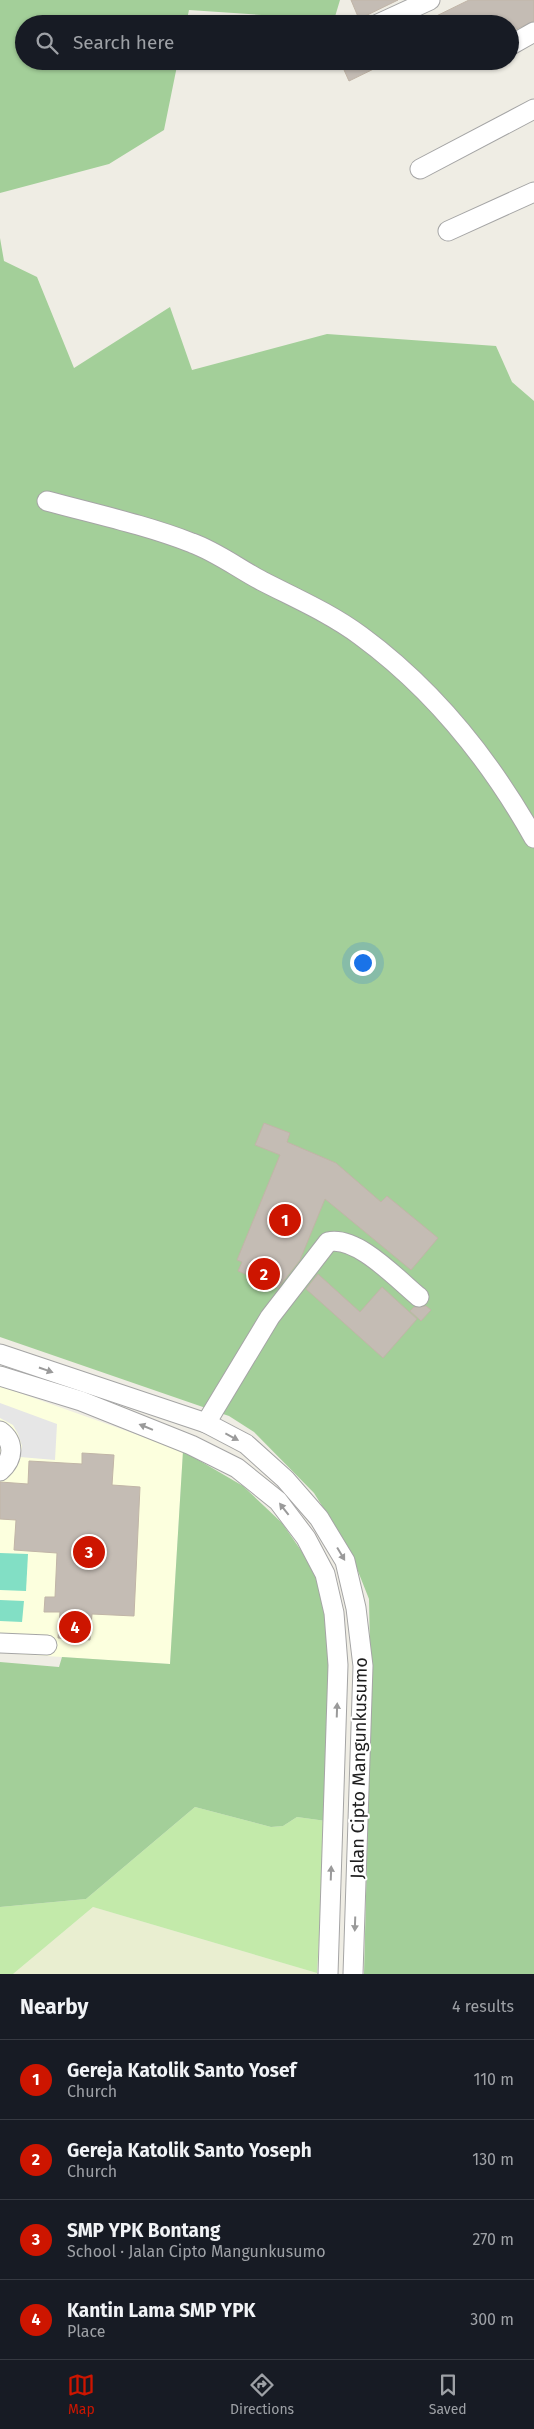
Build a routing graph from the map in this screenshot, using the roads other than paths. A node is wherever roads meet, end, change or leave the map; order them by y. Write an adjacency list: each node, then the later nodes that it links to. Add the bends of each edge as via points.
1 (430, 0): 2 (street)
2 (398, 15)
3 (534, 32): 4 (street)
4 (519, 40)
5 (534, 109): 6 (street)
6 (420, 169)
7 (534, 192): 8 (street)
8 (448, 231)
9 (47, 501): 10 (street, via 193,543 306,602 360,635 408,675 446,713 508,793)
10 (534, 838)
11 (419, 1297): 14 (street, via 356,1246 340,1240 328,1242 270,1317)
12 (0, 1354): 14 (street, Jalan Cipto Mangunkusumo, one-way to 14)
13 (0, 1376): 19 (street, Jalan Cipto Mangunkusumo, one-way to 13, via 338,1665 334,1613 325,1574 306,1538 278,1502 237,1468 191,1445 90,1405)
14 (206, 1423): 20 (street, Jalan Cipto Mangunkusumo, one-way to 20, via 246,1444 285,1479 319,1518 345,1561 356,1608 363,1666)
15 (0, 1431): 16 (street, via 7,1438 11,1452)
16 (0, 1471)
17 (0, 1643): 18 (street)
18 (47, 1645)
19 (330, 1898): 20 (street); 21 (street, Jalan Cipto Mangunkusumo)
20 (356, 1899): 22 (street, Jalan Cipto Mangunkusumo, one-way to 22)
21 (328, 1974)
22 (354, 1974)

